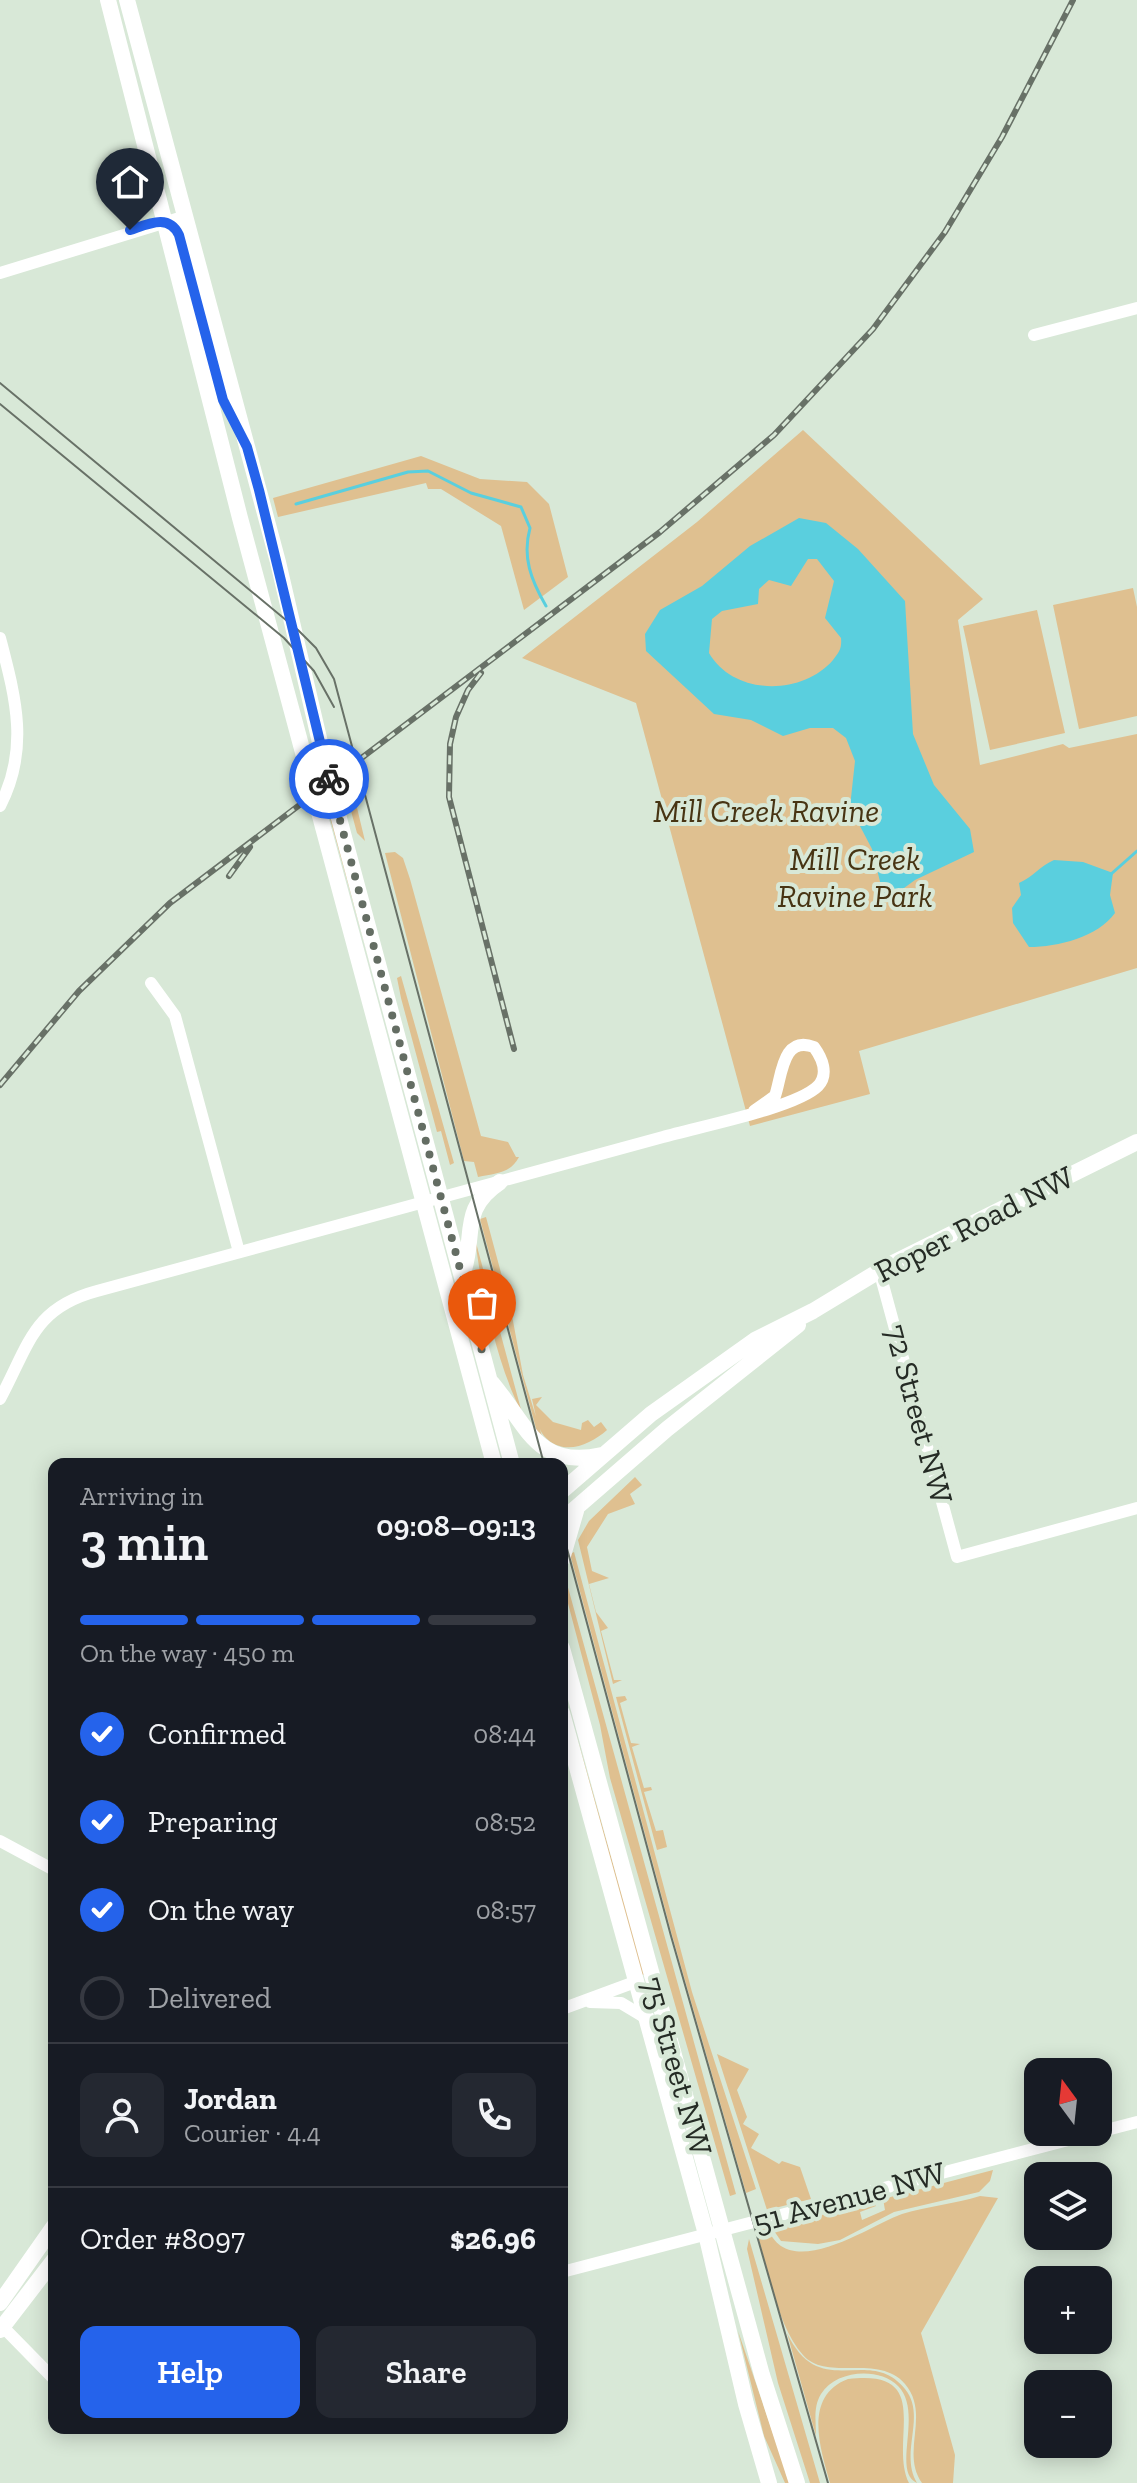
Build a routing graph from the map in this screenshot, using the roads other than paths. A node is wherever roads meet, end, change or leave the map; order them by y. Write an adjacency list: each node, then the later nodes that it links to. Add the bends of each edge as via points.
1 (108, 0): 3 (main road)
2 (127, 0): 4 (main road)
3 (139, 123): 4 (main road, via 151,131 174,202); 5 (main road)
4 (186, 216): 5 (street); 9 (main road)
5 (163, 221): 6 (street); 9 (main road, via 179,235 223,400); 16 (main road)
6 (0, 273)
7 (1137, 308): 8 (street)
8 (1034, 335)
9 (247, 447): 16 (main road)
10 (0, 638): 11 (street, via 19,720)
11 (0, 806)
12 (151, 983): 17 (street, via 175,1016)
13 (754, 1111): 13 (street, via 775,1096 789,1050 814,1047 823,1066 818,1086); 15 (street)
14 (1137, 1142): 18 (main road, Roper Road NW)
15 (500, 1182): 16 (street); 19 (main road, via 474,1205 470,1254)
16 (432, 1200): 17 (street); 19 (main road); 24 (main road)
17 (239, 1252): 22 (street, via 65,1301 42,1321)
18 (879, 1270): 20 (main road, Roper Road NW); 30 (street, 72 Street NW, via 957,1557)
19 (462, 1276): 21 (main road)
20 (813, 1311): 23 (main road, Roper Road NW, via 718,1364); 29 (main road, Roper Road NW)
21 (489, 1380): 25 (main road); 26 (main road, via 530,1435)
22 (0, 1399)
23 (603, 1455): 27 (main road); 28 (main road, Roper Road NW)
24 (493, 1458)
25 (510, 1458)
26 (564, 1458)
27 (568, 1459)
28 (568, 1486)
29 (579, 1505): 31 (main road, Roper Road NW); 32 (main road)
30 (1137, 1508)
31 (568, 1515)
32 (568, 1540)
33 (568, 1670): 38 (main road, 75 Street NW)
34 (568, 1735): 37 (main road, 75 Street NW)
35 (0, 1841): 36 (street)
36 (48, 1867)
37 (635, 1982): 38 (main road); 39 (street); 41 (main road, 75 Street NW)
38 (654, 1989): 43 (main road, 75 Street NW)
39 (587, 2002): 40 (street); 41 (street, via 621,2003)
40 (568, 2007)
41 (646, 2018): 44 (main road, 75 Street NW)
42 (1137, 2122): 43 (street, 51 Avenue NW)
43 (723, 2230): 44 (street, 51 Avenue NW); 52 (main road, 75 Street NW)
44 (706, 2234): 47 (street, 51 Avenue NW); 51 (main road, 75 Street NW)
45 (48, 2235): 48 (main road)
46 (48, 2268): 49 (main road)
47 (568, 2270)
48 (0, 2303)
49 (1, 2327): 50 (street)
50 (48, 2373)
51 (769, 2483)
52 (797, 2483)

